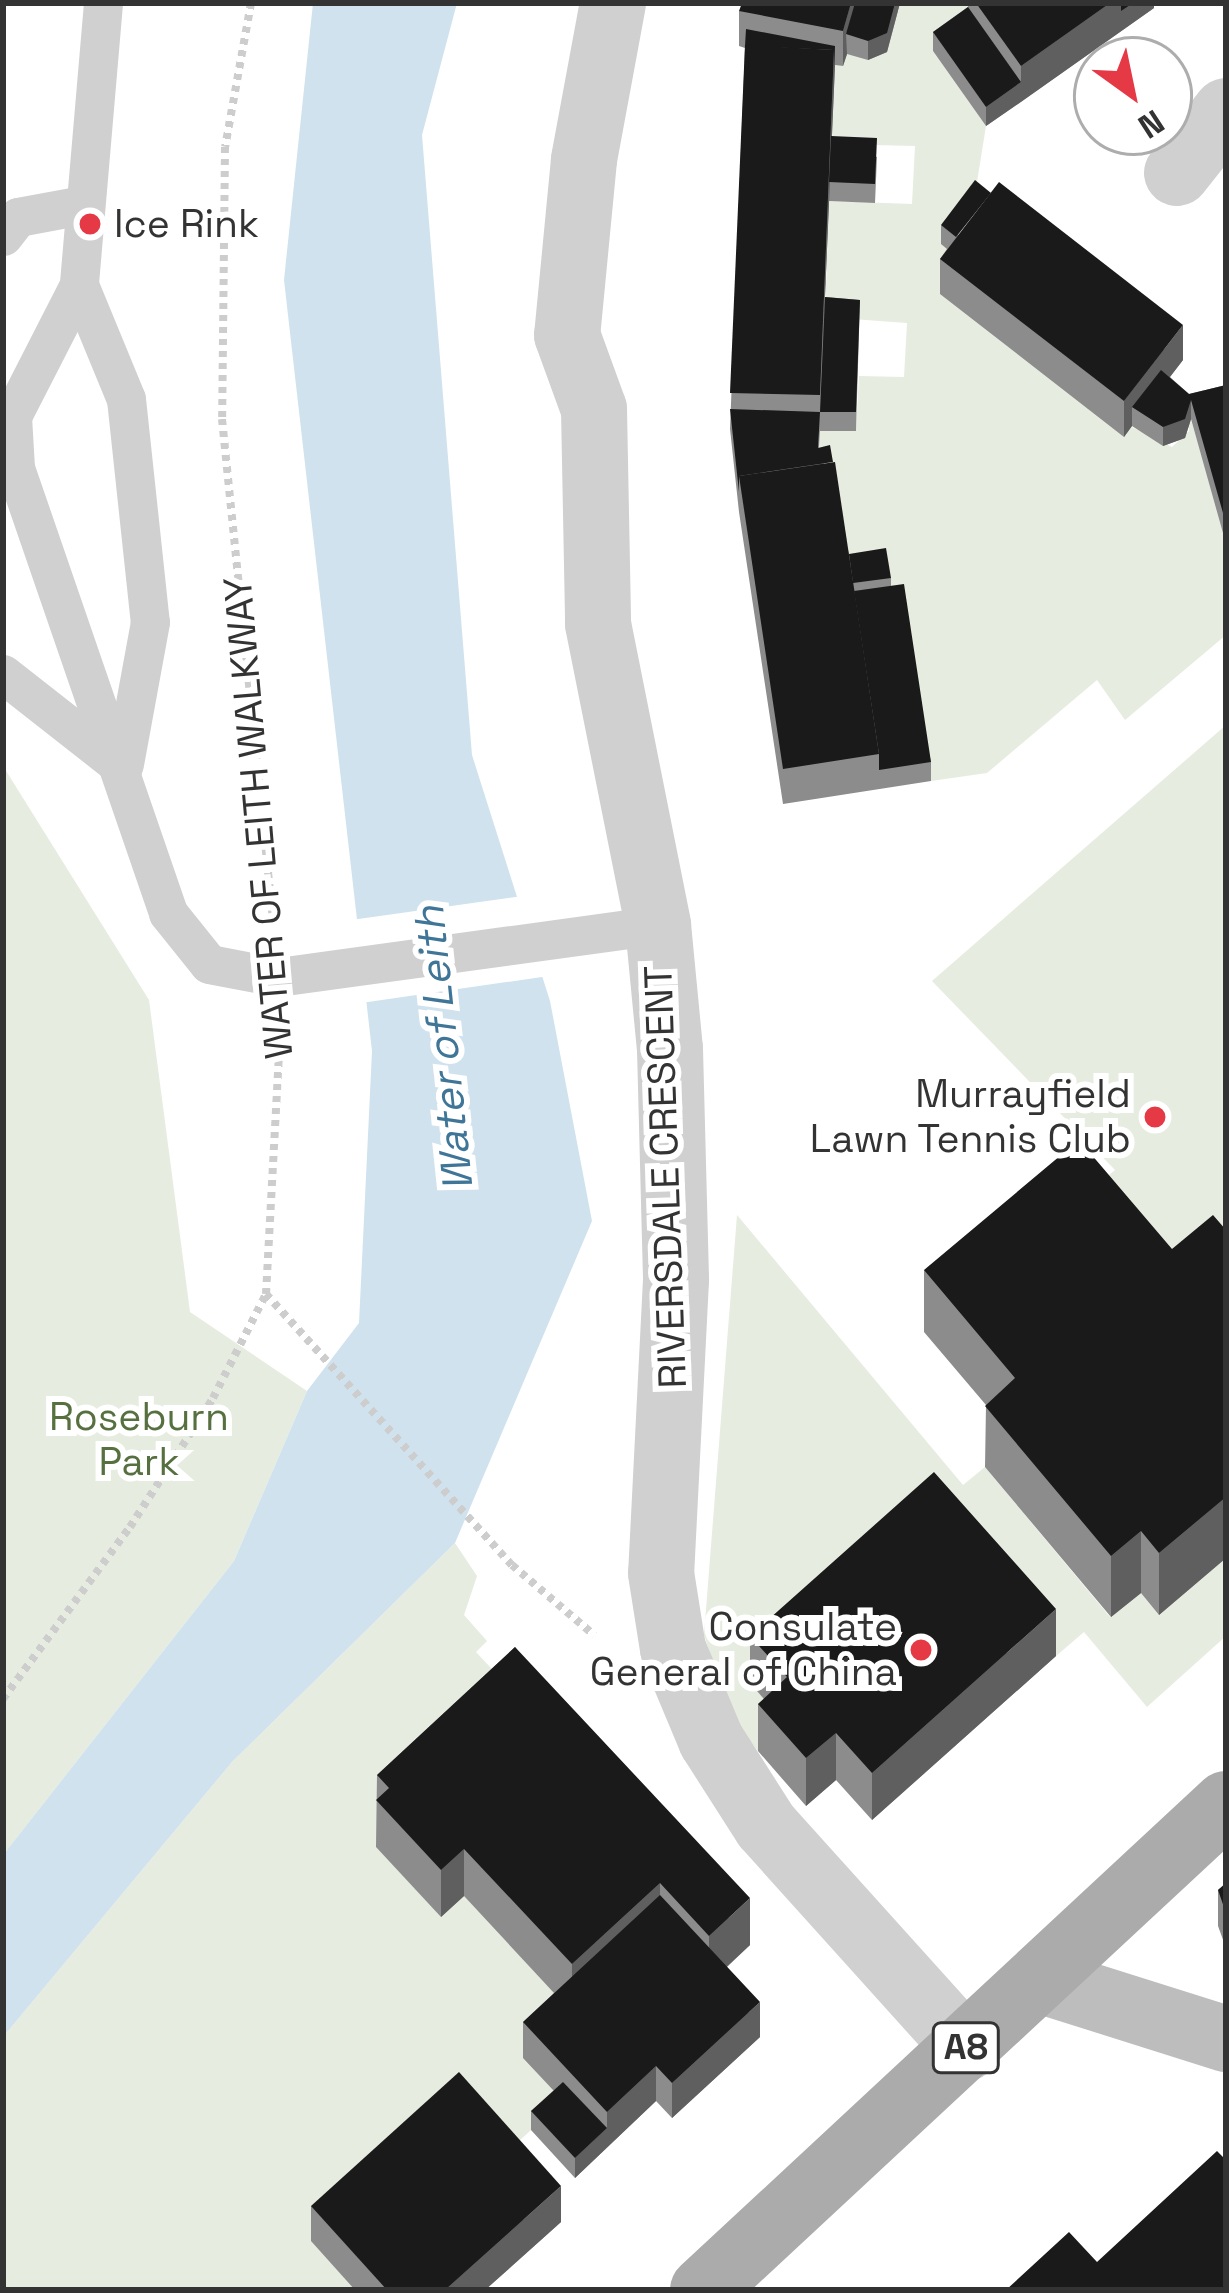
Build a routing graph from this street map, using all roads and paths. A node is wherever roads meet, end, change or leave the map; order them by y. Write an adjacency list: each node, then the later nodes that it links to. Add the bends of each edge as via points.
1 (104, 3): 6 (lane)
2 (251, 3): 12 (path, WATER OF LEITH WALKWAY, via 225,147 222,419)
3 (613, 3): 11 (street, RIVERSDALE CRESCENT, via 584,160 567,334 594,409 598,624)
4 (1226, 111): 5 (street)
5 (1178, 173)
6 (82, 206): 7 (lane, via 18,217); 8 (lane)
7 (3, 236)
8 (80, 284): 10 (lane, via 126,399 150,622); 10 (lane, via 12,416 15,468)
9 (3, 674): 10 (lane)
10 (123, 767): 12 (lane, via 168,913 209,964)
11 (658, 925): 12 (lane); 19 (street, RIVERSDALE CRESCENT, via 676,1280 661,1573 673,1649 711,1740 766,1826)
12 (291, 975): 13 (path, WATER OF LEITH WALKWAY)
13 (266, 1294): 14 (path); 15 (path, WATER OF LEITH WALKWAY, via 213,1398 130,1527)
14 (512, 1565)
15 (3, 1699)
16 (1226, 1804): 17 (main road, A8)
17 (1040, 1980): 18 (street); 19 (main road, A8)
18 (1226, 2038)
19 (966, 2048): 20 (main road, A8)
20 (703, 2290)

